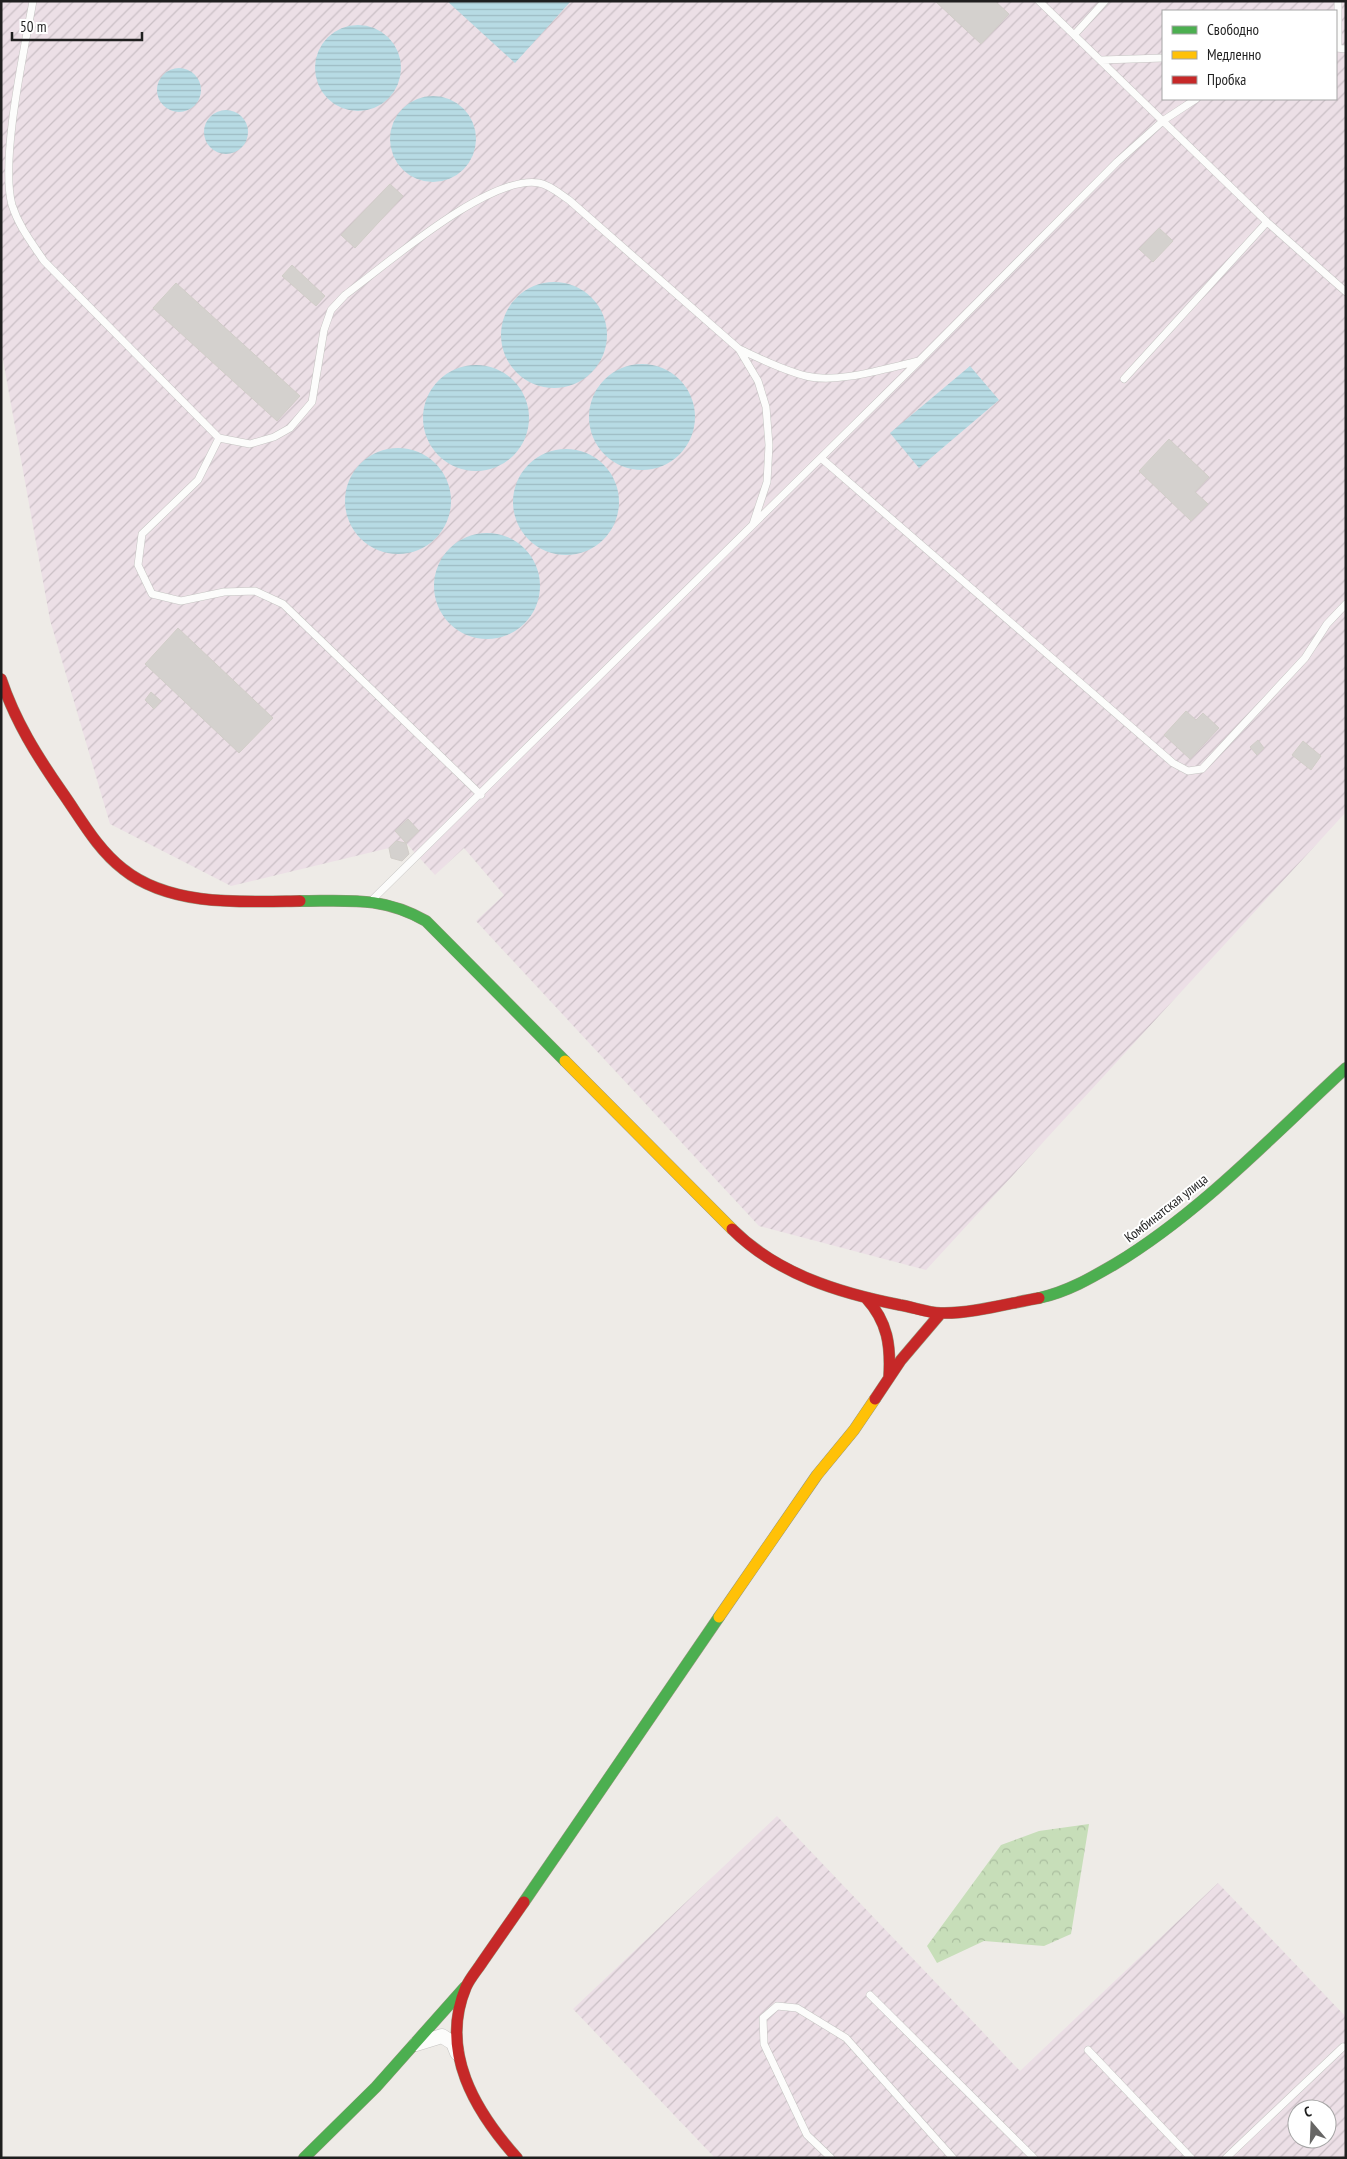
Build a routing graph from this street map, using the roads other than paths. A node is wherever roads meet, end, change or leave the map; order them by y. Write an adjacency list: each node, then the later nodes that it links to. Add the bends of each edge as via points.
1 (32, 1): 17 (lane, via 8,167 12,204 24,233 44,261)
2 (1039, 1): 5 (lane)
3 (1105, 1): 5 (lane)
4 (1338, 1): 6 (lane)
5 (1075, 34): 9 (lane)
6 (1337, 48): 7 (lane)
7 (1346, 49)
8 (1162, 58): 9 (lane)
9 (1102, 60): 11 (lane)
10 (1194, 100): 11 (lane)
11 (1164, 120): 12 (lane); 15 (lane, via 1117,162)
12 (1267, 222): 13 (lane); 16 (lane)
13 (1346, 292)
14 (739, 349): 15 (lane, via 808,377 851,376); 17 (lane, via 569,200 540,183 523,183 492,194 454,214 346,295 331,310 324,330 312,402 290,428 250,444); 19 (lane, via 758,381 767,416 766,482)
15 (919, 361): 18 (lane)
16 (1124, 379)
17 (219, 438): 22 (lane, via 198,480 142,534 138,565 152,594 181,601 224,592 255,591 283,604)
18 (821, 458): 19 (lane); 20 (lane, via 1173,763 1188,771 1202,769 1305,658 1327,624)
19 (752, 526): 22 (lane)
20 (1346, 604)
21 (1, 679): 23 (street, Комбинатская улица, via 8,704 24,737 90,834 127,872 173,893 238,902)
22 (481, 795): 23 (lane)
23 (371, 901): 25 (street, Комбинатская улица, via 397,906 426,921 746,1244 818,1284)
24 (1346, 1068): 26 (street, Комбинатская улица, via 1203,1200 1153,1241 1114,1265 1053,1295)
25 (866, 1298): 26 (street, Комбинатская улица); 27 (street, via 880,1310 888,1332)
26 (941, 1313): 27 (street, via 900,1360)
27 (889, 1378): 28 (street, via 854,1430 812,1483)
28 (466, 1986): 30 (street); 33 (street, via 456,2028)
29 (870, 1995): 38 (lane)
30 (414, 2044): 33 (street, via 442,2036 453,2042); 34 (street, via 376,2087)
31 (1343, 2048): 40 (lane)
32 (1088, 2050): 39 (lane)
33 (460, 2058): 35 (street, via 479,2108)
34 (304, 2158)
35 (517, 2158)
36 (831, 2158): 37 (lane, via 807,2135 764,2044 763,2018 777,2006 797,2008 846,2038)
37 (953, 2158)
38 (1034, 2158)
39 (1191, 2158)
40 (1226, 2158)

